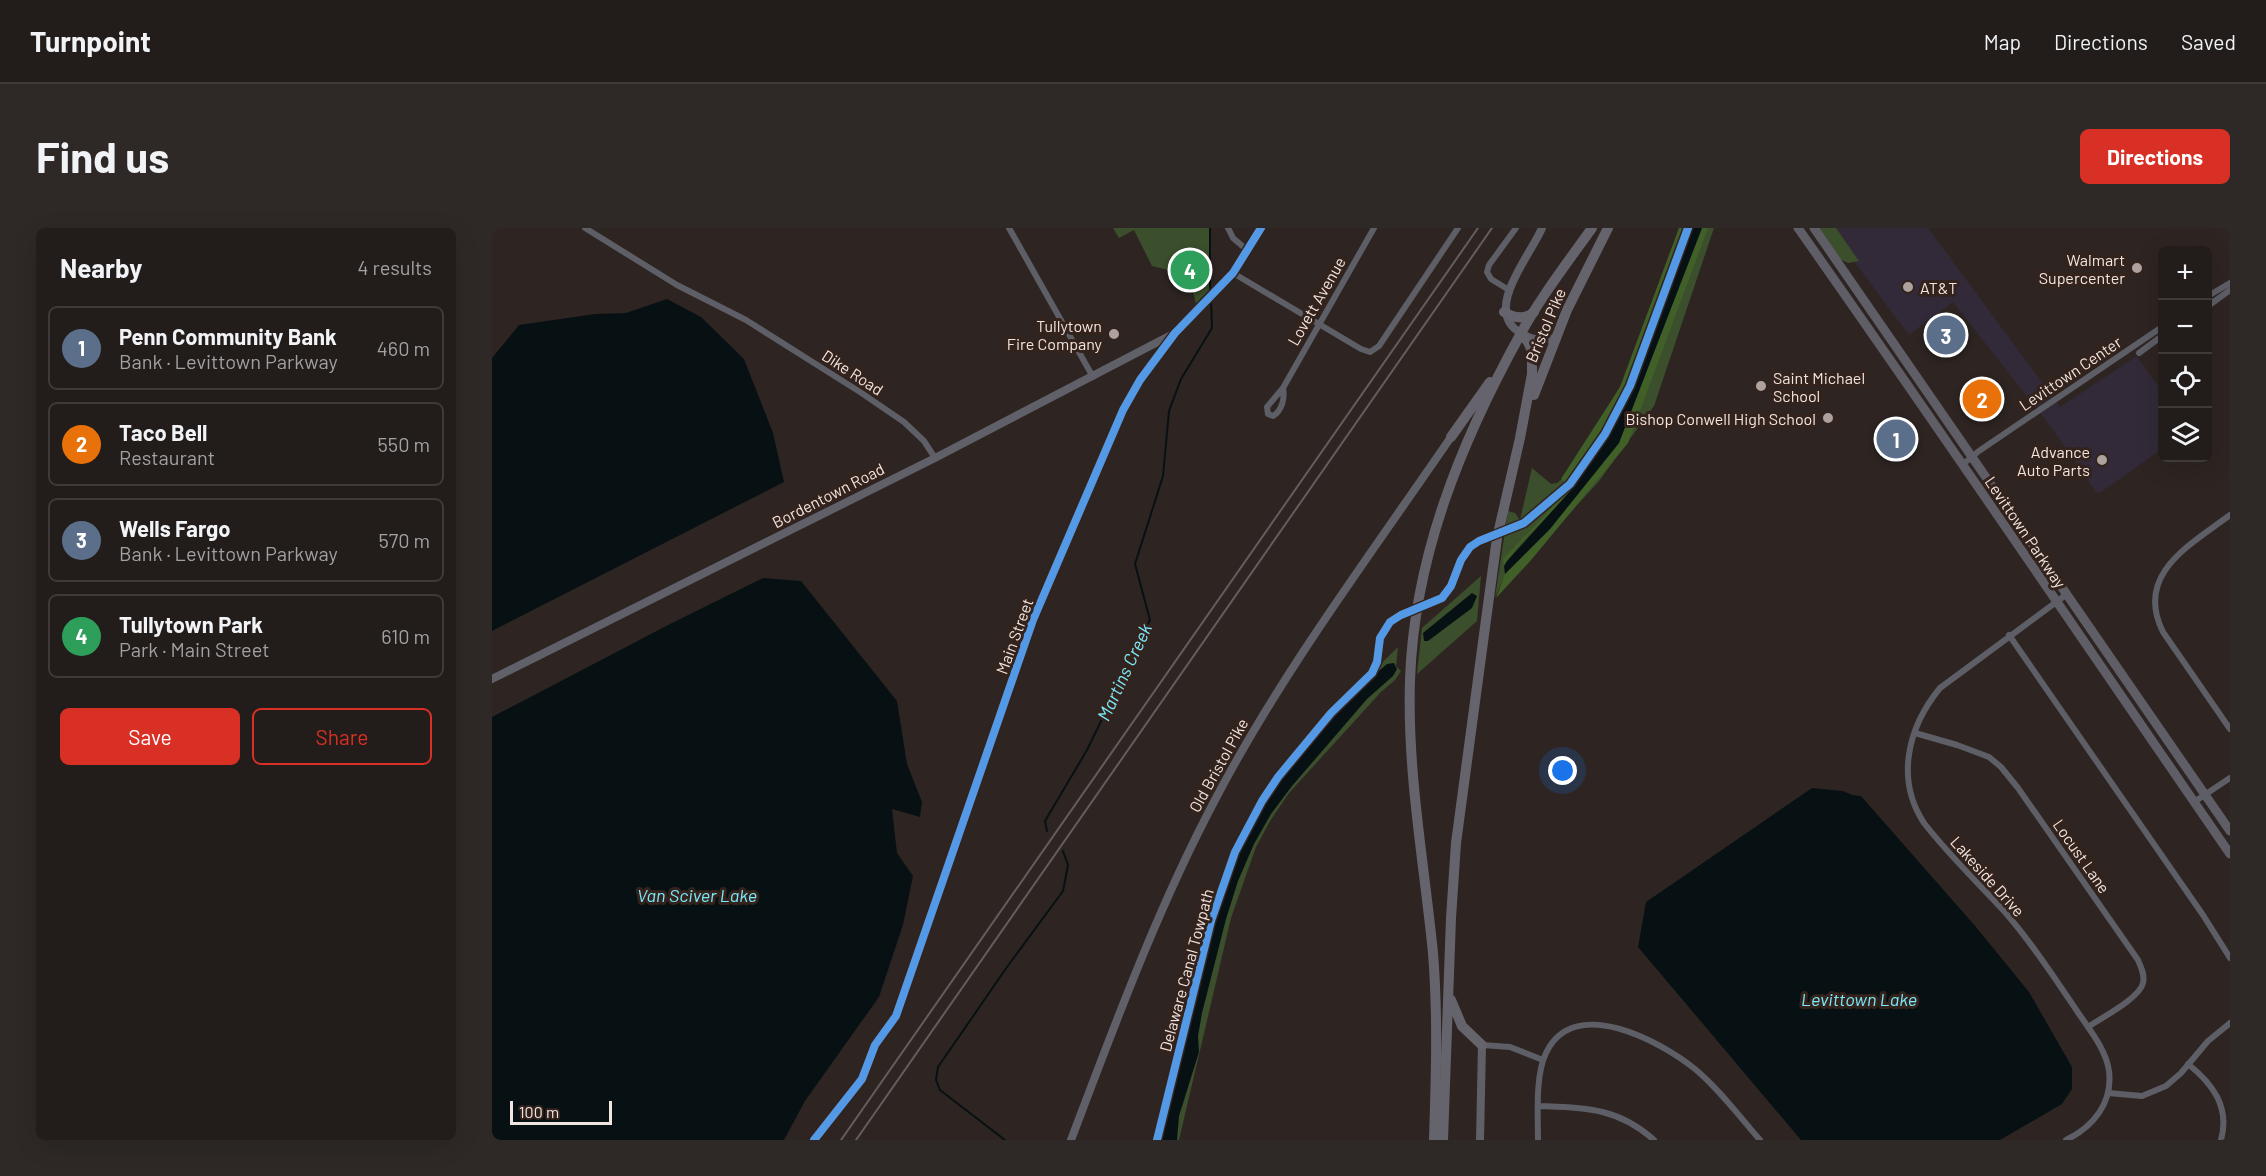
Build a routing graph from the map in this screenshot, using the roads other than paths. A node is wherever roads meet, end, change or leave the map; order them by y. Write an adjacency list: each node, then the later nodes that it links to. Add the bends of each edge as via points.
1 (585, 228): 35 (street, Dike Road, via 677,285 746,320 860,392 904,422)
2 (1009, 228): 30 (street)
3 (1228, 228): 13 (street)
4 (1261, 228): 13 (main road, Main Street)
5 (1374, 228): 22 (street, Lovett Avenue)
6 (1458, 228): 22 (street, via 1373,351 1366,351)
7 (1516, 228): 16 (street, via 1487,268 1489,278)
8 (1542, 228): 16 (main road)
9 (1592, 228): 20 (highway, Bristol Pike)
10 (1608, 228): 26 (highway, Bristol Pike)
11 (1798, 228): 36 (main road, Levittown Parkway)
12 (1814, 228): 34 (main road, Levittown Parkway)
13 (1247, 250): 14 (main road, Main Street)
14 (1233, 273): 22 (street); 24 (main road, Main Street)
15 (2230, 283): 18 (street)
16 (1509, 290): 21 (main road)
17 (2230, 290): 19 (street)
18 (2212, 294)
19 (2212, 303)
20 (1536, 310): 21 (highway, via 1521,318); 25 (highway, Bristol Pike)
21 (1504, 312): 25 (main road)
22 (1319, 324): 31 (street, Lovett Avenue)
23 (2158, 330): 34 (street, Levittown Center)
24 (1175, 333): 30 (main road, Bordentown Road); 58 (street, Main Street, via 1129,397 1033,620 896,1016 875,1046 862,1079)
25 (1521, 334): 26 (main road, via 1538,340); 28 (highway, Bristol Pike); 33 (highway, via 1530,347 1533,362)
26 (1555, 338): 33 (highway, Bristol Pike)
27 (2158, 339): 29 (street)
28 (1512, 350): 32 (highway); 60 (highway, via 1461,456 1437,521 1420,592 1411,659 1412,768 1436,1009)
29 (2139, 352)
30 (1093, 377): 35 (main road, Bordentown Road)
31 (1283, 388)
32 (1451, 437): 59 (main road, Old Bristol Pike, via 1264,713 1216,797 1118,1017)
33 (1520, 438): 50 (highway, via 1497,538 1463,782 1452,892)
34 (1973, 457): 36 (street, Levittown Center); 38 (main road, Levittown Parkway)
35 (935, 458): 41 (main road, Bordentown Road)
36 (1962, 465): 39 (main road, Levittown Parkway)
37 (2230, 515): 42 (street, via 2167,566 2155,599 2163,632)
38 (2067, 594): 39 (street, Lakeside Drive); 45 (main road, Levittown Parkway)
39 (2056, 602): 40 (street, Lakeside Drive); 46 (main road, Levittown Parkway)
40 (2009, 635): 43 (street, Lakeside Drive, via 1940,688 1927,705); 49 (street)
41 (492, 679)
42 (2230, 729)
43 (1915, 733): 52 (street, Lakeside Drive, via 1907,769 1909,791 1917,812 2023,935); 52 (street, Locust Lane, via 1978,752 2001,766 2138,960 2143,982 2137,993)
44 (2230, 778): 45 (street)
45 (2205, 795): 46 (street); 47 (main road, Levittown Parkway)
46 (2194, 802): 48 (main road, Levittown Parkway)
47 (2230, 831)
48 (2230, 854)
49 (2230, 958)
50 (1449, 987): 53 (highway, via 1458,1021); 61 (highway)
51 (2230, 1023): 55 (street)
52 (2088, 1027): 56 (street, Lakeside Drive, via 2108,1064)
53 (1482, 1045): 54 (street, via 1510,1047); 62 (main road)
54 (1543, 1060): 57 (street); 65 (street, via 1552,1043 1570,1030 1596,1024 1618,1028 1656,1044 1694,1068)
55 (2188, 1064): 56 (street, via 2166,1086 2149,1094); 67 (street, via 2209,1082 2218,1098 2223,1115)
56 (2108, 1093): 66 (street, Lakeside Drive, via 2092,1123)
57 (1538, 1106): 63 (street); 64 (street, via 1599,1110 1624,1119)
58 (814, 1140)
59 (1071, 1140)
60 (1434, 1140)
61 (1443, 1140)
62 (1480, 1140)
63 (1538, 1140)
64 (1654, 1140)
65 (1760, 1140)
66 (2066, 1140)
67 (2221, 1140)

